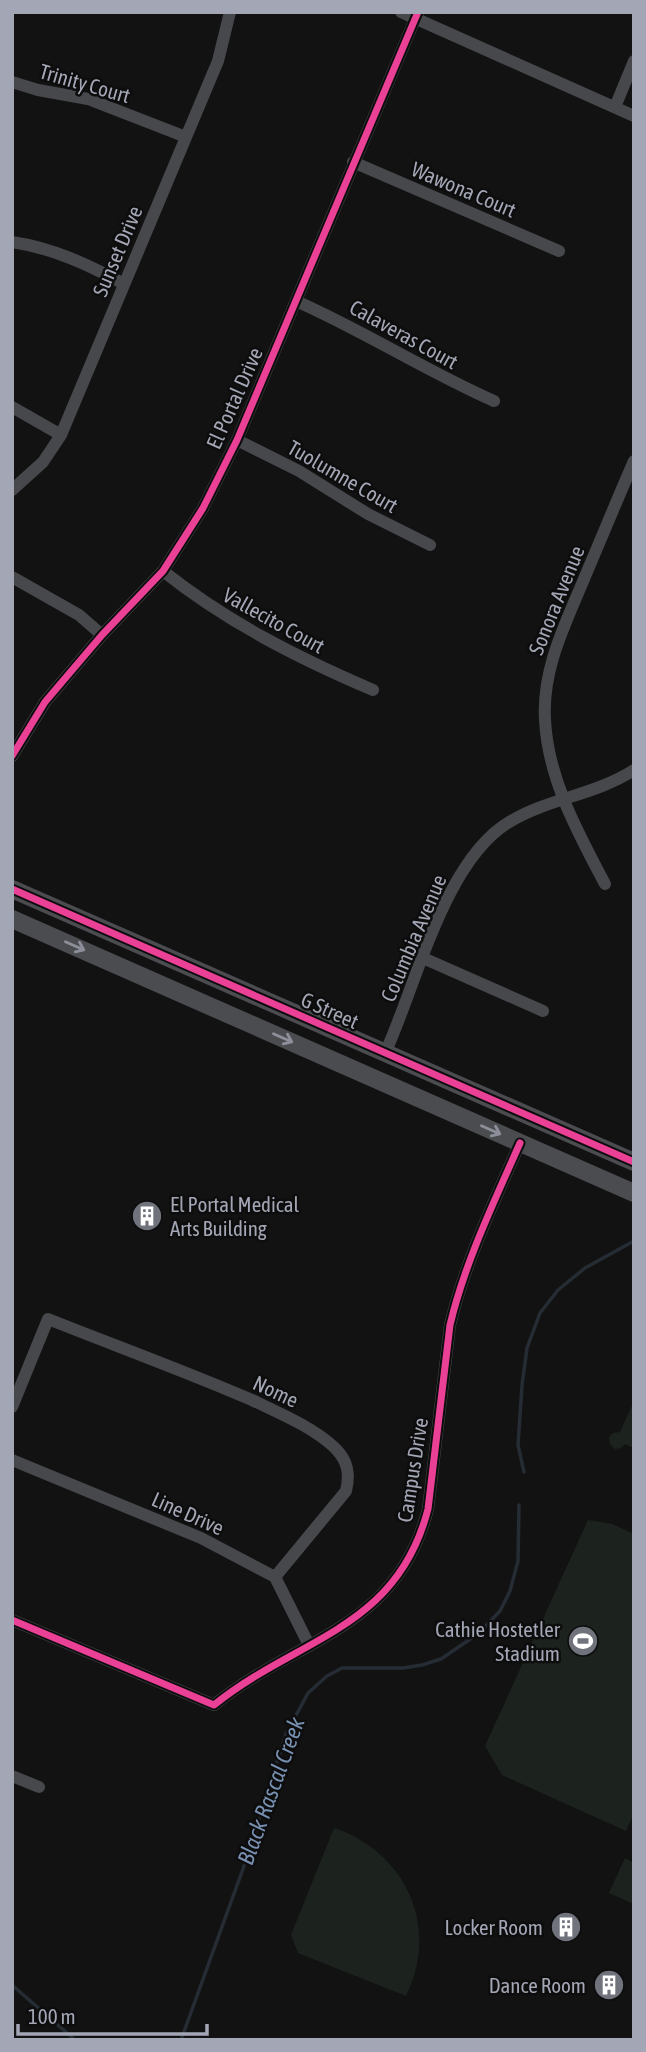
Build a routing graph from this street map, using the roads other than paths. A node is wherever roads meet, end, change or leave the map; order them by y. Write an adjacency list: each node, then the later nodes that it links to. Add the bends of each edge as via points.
1 (230, 12): 8 (street, Sunset Drive, via 218,61)
2 (401, 12): 3 (street)
3 (416, 15): 6 (street); 9 (street, El Portal Drive)
4 (634, 61): 6 (street)
5 (12, 82): 8 (street, Trinity Court, via 88,99)
6 (615, 107): 7 (street)
7 (634, 116)
8 (186, 136): 12 (street, Sunset Drive)
9 (353, 162): 11 (street, Wawona Court); 13 (street, El Portal Drive)
10 (12, 242): 12 (street, via 82,262)
11 (559, 251)
12 (124, 284): 16 (street, Sunset Drive)
13 (296, 301): 14 (street, Calaveras Court); 17 (street, El Portal Drive)
14 (494, 401)
15 (12, 407): 16 (street)
16 (61, 435): 19 (street, Sunset Drive, via 43,462)
17 (237, 440): 20 (street, Tuolumne Court); 21 (street, El Portal Drive, via 203,508)
18 (634, 461): 27 (street, Sonora Avenue, via 549,669 545,723)
19 (12, 490)
20 (430, 545)
21 (163, 571): 23 (street, El Portal Drive); 24 (street, Vallecito Court, via 258,636)
22 (12, 577): 23 (street, via 79,615)
23 (102, 635): 25 (street, El Portal Drive, via 46,702)
24 (373, 690)
25 (12, 756)
26 (634, 770): 27 (street, Columbia Avenue, via 603,787)
27 (563, 800): 28 (street, Sonora Avenue); 31 (street, Columbia Avenue, via 536,807 483,844 456,883)
28 (605, 884)
29 (12, 890): 33 (street, G Street)
30 (12, 919): 34 (street, one-way to 34)
31 (423, 958): 32 (street); 33 (street, Columbia Avenue)
32 (543, 1011)
33 (385, 1053): 35 (street, G Street)
34 (520, 1143): 36 (street); 41 (street, Campus Drive, via 456,1299 424,1527 404,1566 376,1602 353,1621)
35 (634, 1163)
36 (634, 1193)
37 (12, 1407): 39 (street, Nome, via 48,1319 281,1413 335,1448 350,1474 346,1491)
38 (12, 1460): 39 (street, Line Drive, via 201,1538)
39 (275, 1577): 41 (street)
40 (12, 1620): 41 (street, Campus Drive, via 214,1705 251,1677)
41 (309, 1645)
42 (12, 1776): 43 (street)
43 (38, 1787)

